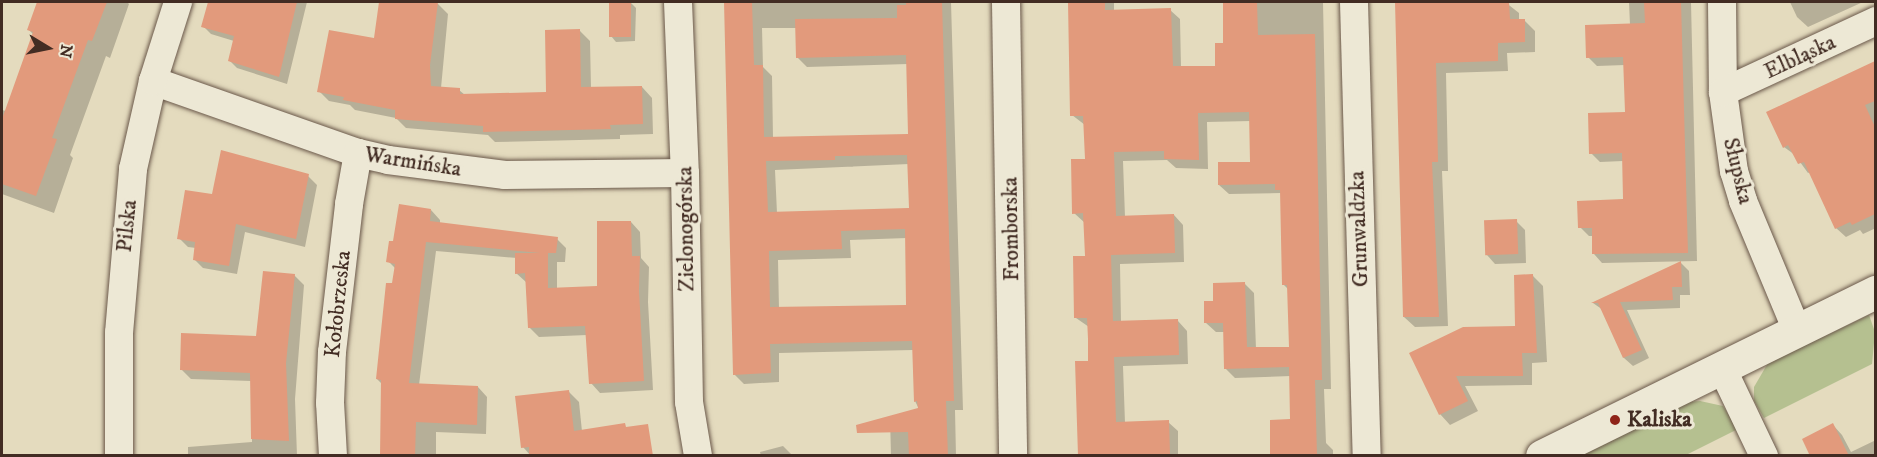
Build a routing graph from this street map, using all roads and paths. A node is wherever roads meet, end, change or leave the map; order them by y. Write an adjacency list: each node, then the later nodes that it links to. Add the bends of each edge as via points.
1 (178, 2): 7 (street, Pilska)
2 (678, 2): 10 (street, Zielonogórska)
3 (1006, 2): 17 (street, Fromborska)
4 (1354, 2): 18 (street, Grunwaldzka)
5 (1722, 2): 8 (street, Słupska)
6 (1875, 21): 8 (street, Elbląska)
7 (153, 81): 9 (street, Warmińska); 14 (street, Pilska, via 133,169 125,249 119,333)
8 (1724, 92): 12 (street, Słupska, via 1734,171 1743,201)
9 (358, 153): 10 (street, Warmińska, via 505,175); 15 (street, Kołobrzeska, via 332,351)
10 (685, 173): 16 (street, Zielonogórska, via 689,402)
11 (1875, 292): 12 (street)
12 (1797, 331): 13 (street)
13 (1722, 368): 19 (street); 20 (street)
14 (119, 456)
15 (333, 456)
16 (698, 456)
17 (1013, 456)
18 (1367, 456)
19 (1542, 456)
20 (1764, 456)

